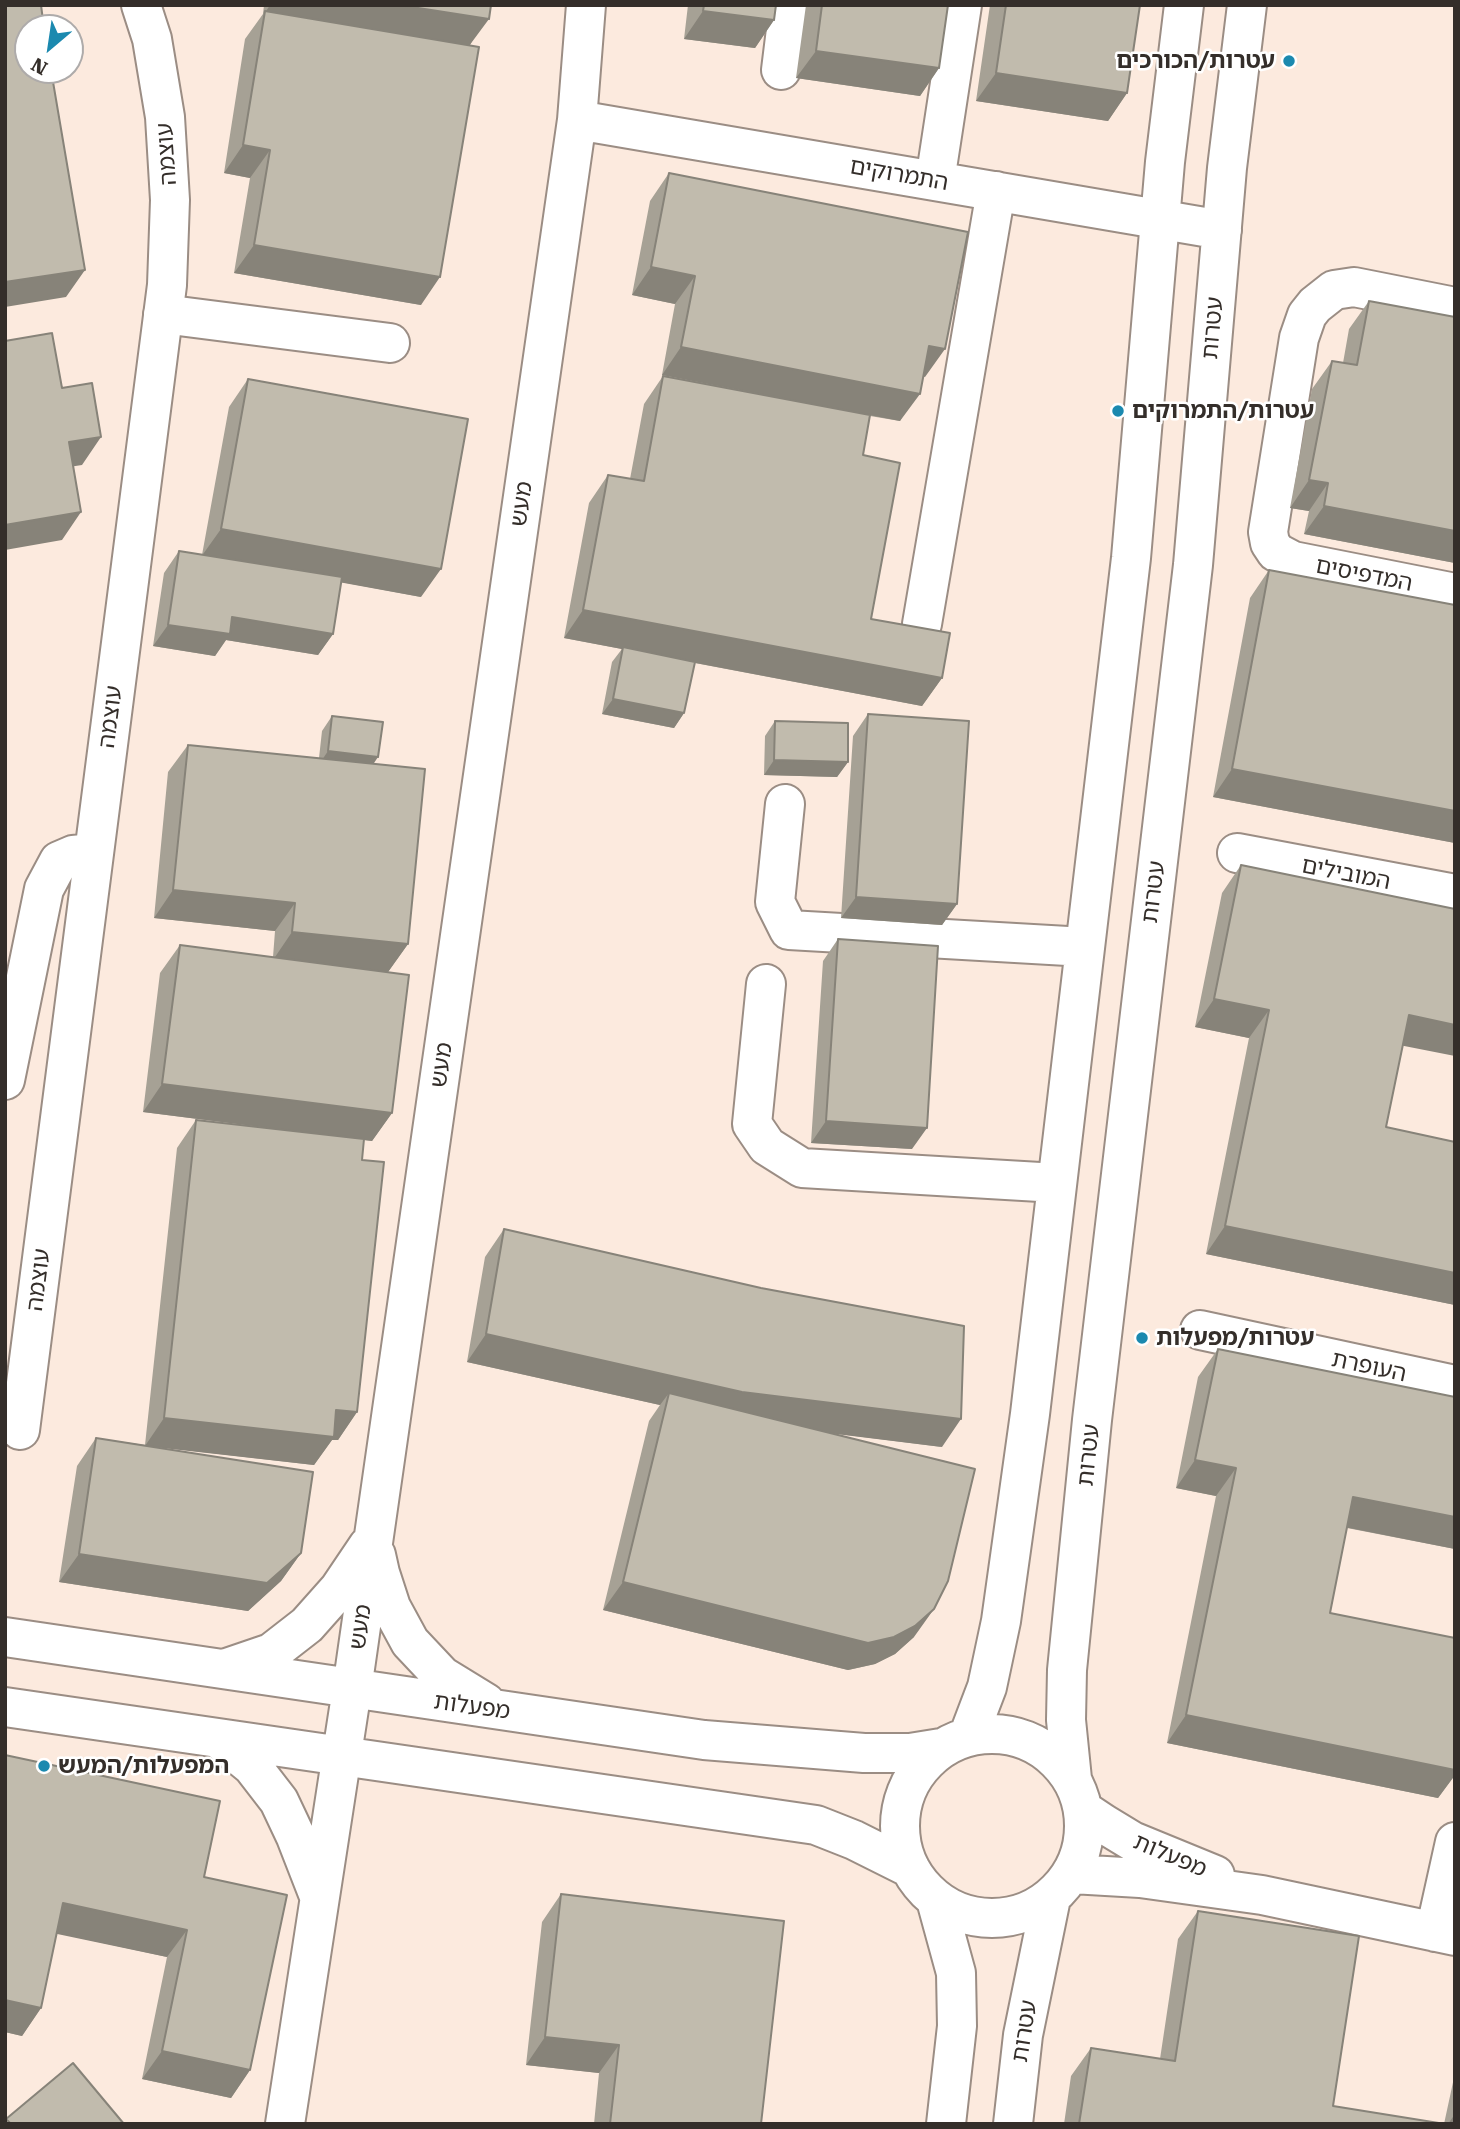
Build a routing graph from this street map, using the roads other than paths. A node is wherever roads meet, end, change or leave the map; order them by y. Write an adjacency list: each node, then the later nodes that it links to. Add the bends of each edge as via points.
1 (141, 5): 14 (street, עוצמה, via 152,39 165,117 170,200)
2 (586, 5): 8 (street, מעש)
3 (789, 5): 7 (street)
4 (962, 5): 9 (street)
5 (1184, 5): 11 (street)
6 (1247, 5): 12 (street, עטרות)
7 (780, 71)
8 (577, 120): 9 (street, התמרוקים); 29 (street, מעש)
9 (935, 181): 10 (street, התמרוקים)
10 (996, 191): 11 (street, התמרוקים); 17 (street)
11 (1160, 219): 12 (street, התמרוקים); 22 (street, via 1131,558)
12 (1222, 230): 38 (street, עטרות, via 1193,565 1092,1420 1069,1656 1066,1720)
13 (1455, 307): 16 (street, המדפיסים, via 1354,287 1334,290 1315,305 1299,338 1269,521 1270,543 1293,561)
14 (163, 314): 15 (street); 19 (street, עוצמה)
15 (390, 343)
16 (1455, 593)
17 (922, 624)
18 (785, 804): 22 (street, via 775,902 789,930)
19 (94, 853): 24 (street, via 59,861 44,889); 28 (street, עוצמה)
20 (1237, 853): 21 (street, המובילים)
21 (1455, 894)
22 (1085, 947): 25 (street)
23 (766, 984): 25 (street, via 752,1124 767,1146 802,1168)
24 (5, 1080)
25 (1057, 1183): 36 (street, via 1001,1621 987,1687)
26 (1200, 1330): 27 (street, העופרת)
27 (1455, 1385)
28 (20, 1430)
29 (374, 1539): 31 (street, via 340,1589 307,1625 271,1653); 32 (street, מעש); 34 (street, via 391,1607 410,1642 442,1676)
30 (5, 1637): 31 (street, מפעלות)
31 (223, 1670): 32 (street, מפעלות)
32 (352, 1689): 34 (street, מפעלות); 37 (street, מעש)
33 (5, 1707): 35 (street)
34 (504, 1711): 36 (street, מפעלות, via 792,1748 909,1753)
35 (219, 1739): 37 (street); 43 (street, via 252,1766 279,1801)
36 (955, 1743): 38 (street, via 992,1734 1038,1746 1057,1760); 40 (street, via 921,1766 907,1790 900,1829)
37 (341, 1757): 40 (street, via 816,1825); 43 (street, מעש)
38 (1078, 1794): 41 (street, via 1085,1832 1081,1854); 42 (street, מפעלות, via 1104,1824 1132,1841)
39 (1455, 1842): 45 (street)
40 (909, 1868): 44 (street)
41 (1062, 1886): 42 (street, מפעלות, via 1140,1878); 44 (street, via 1030,1911 1006,1918 957,1913); 48 (street, עטרות, via 1023,2035)
42 (1262, 1895): 45 (street, מפעלות)
43 (320, 1899): 46 (street, מעש)
44 (936, 1900): 47 (street, via 956,1973 957,2026)
45 (1445, 1934)
46 (285, 2124)
47 (946, 2124)
48 (1013, 2124)

